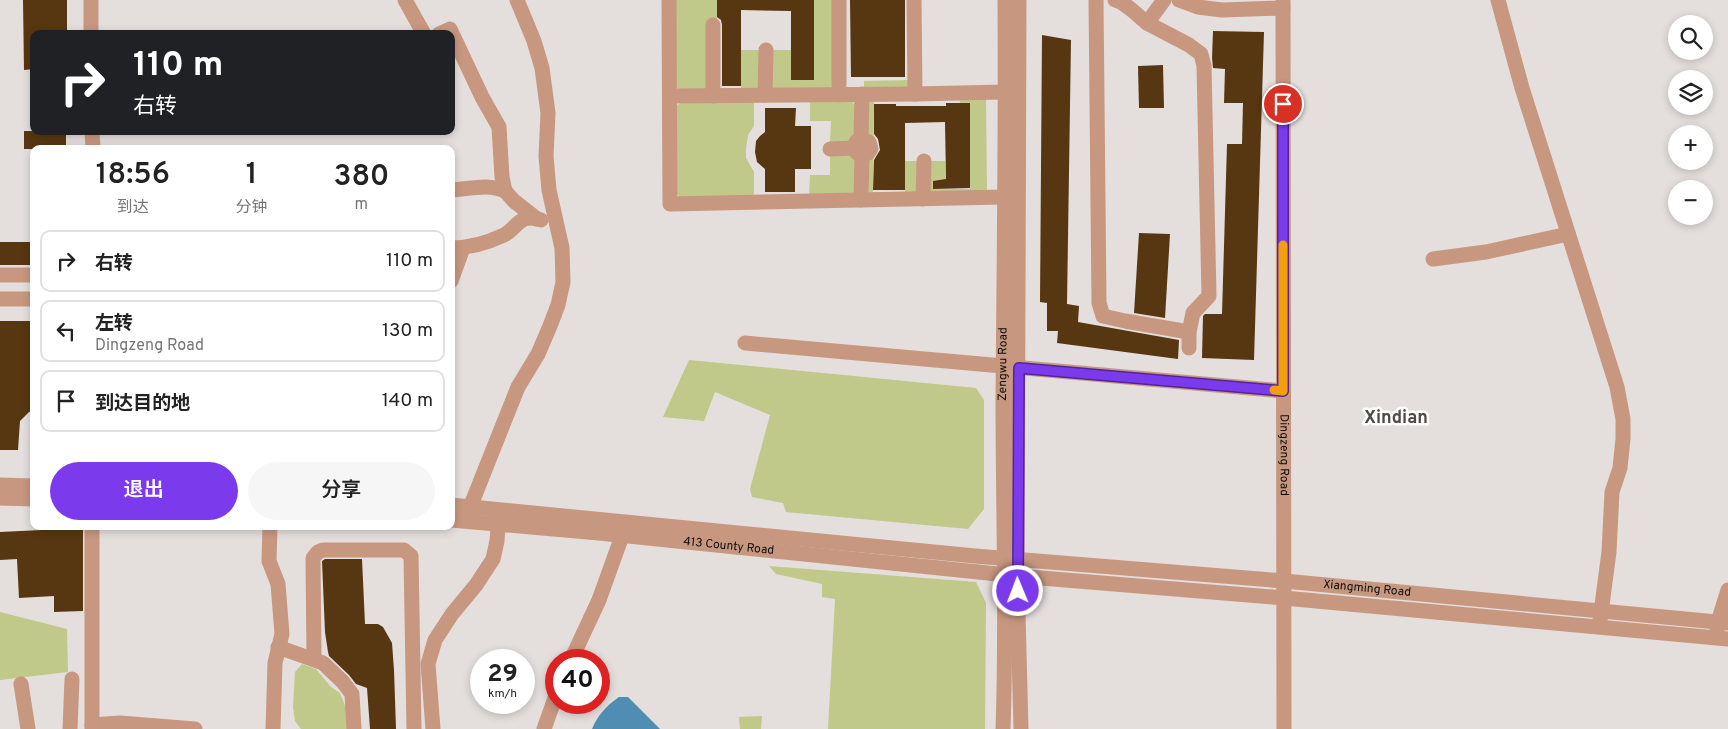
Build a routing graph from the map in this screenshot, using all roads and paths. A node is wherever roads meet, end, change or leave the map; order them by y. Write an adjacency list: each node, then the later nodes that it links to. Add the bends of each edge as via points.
1 (91, 0): 17 (street)
2 (405, 0): 18 (street)
3 (517, 0): 37 (street, via 542,68 548,113 546,156 549,190)
4 (669, 0): 26 (street)
5 (839, 0): 25 (street)
6 (914, 0): 23 (street)
7 (1005, 0): 21 (street, Zengwu Road)
8 (1019, 0): 48 (street, Zengwu Road)
9 (1096, 0): 45 (street, via 1099,303 1103,316)
10 (1116, 0): 15 (street)
11 (1164, 0): 15 (street)
12 (1179, 0): 14 (street, via 1198,7 1222,10)
13 (1498, 0): 38 (street)
14 (1283, 4): 49 (street, Dingzeng Road)
15 (1147, 23): 45 (street, via 1201,54 1204,66 1209,296 1193,313)
16 (713, 25): 27 (street)
17 (91, 30)
18 (422, 30)
19 (455, 40): 32 (street, via 499,127)
20 (766, 50): 24 (street)
21 (1004, 92): 23 (street); 33 (street, Zengwu Road)
22 (862, 94): 23 (street); 25 (street); 28 (street)
23 (915, 94)
24 (765, 95): 25 (street); 27 (street)
25 (839, 95)
26 (670, 96): 27 (street); 35 (street, via 670,204)
27 (713, 96)
28 (859, 148): 29 (street); 35 (street)
29 (830, 149)
30 (924, 161): 34 (street)
31 (455, 190): 32 (street, via 496,186)
32 (506, 191): 36 (street)
33 (1004, 197): 34 (street); 48 (street, Zengwu Road)
34 (923, 199): 35 (street)
35 (861, 200)
36 (537, 219): 37 (street); 39 (street, via 525,219 517,222 507,234)
37 (559, 231): 55 (street, via 563,282 558,305 538,354 518,387)
38 (1568, 234): 40 (street, via 1486,252); 66 (street, via 1617,387 1623,419 1620,468 1612,492)
39 (457, 248)
40 (1433, 259)
41 (0, 275): 42 (street)
42 (30, 275)
43 (30, 298): 44 (street)
44 (0, 299)
45 (1189, 332): 47 (street)
46 (745, 343): 48 (street)
47 (1189, 348)
48 (1011, 367): 49 (street); 61 (street, Zengwu Road)
49 (1283, 391): 63 (street, Dingzeng Road)
50 (0, 485): 51 (street)
51 (30, 486)
52 (0, 498): 53 (street)
53 (30, 499)
54 (455, 505): 55 (street, 413 County Road)
55 (471, 506): 56 (street, 413 County Road); 57 (street)
56 (499, 516): 57 (street, 413 County Road); 60 (street, 413 County Road); 61 (street, 413 County Road); 83 (street, via 493,559 452,614 436,640 428,664)
57 (458, 521)
58 (92, 530): 76 (street)
59 (270, 530): 70 (street, via 269,561 278,584 282,634)
60 (622, 536): 62 (street, 413 County Road); 71 (street, via 599,600)
61 (1011, 558): 62 (street, Zengwu Road); 63 (street, Xiangming Road)
62 (1011, 575): 65 (street, Xiangming Road); 85 (street, Zengwu Road); 86 (street, Zengwu Road)
63 (1284, 581): 65 (street, Dingzeng Road); 66 (street, Xiangming Road)
64 (1728, 590): 67 (street)
65 (1284, 598): 68 (street, Xiangming Road); 87 (street, Dingzeng Road)
66 (1601, 611): 67 (street, Xiangming Road); 68 (street)
67 (1723, 623): 69 (street)
68 (1599, 627): 69 (street, Xiangming Road)
69 (1722, 638)
70 (278, 647): 72 (street); 80 (street)
71 (576, 649)
72 (314, 658): 81 (street, via 323,662 352,694); 82 (street, via 312,558 323,550 404,550 411,556)
73 (72, 679): 78 (street)
74 (21, 684): 77 (street)
75 (549, 714): 84 (street)
76 (92, 727): 79 (street, via 120,723)
77 (28, 729)
78 (70, 729)
79 (195, 729)
80 (274, 729)
81 (354, 729)
82 (414, 729)
83 (433, 729)
84 (544, 729)
85 (1003, 729)
86 (1021, 729)
87 (1284, 729)

